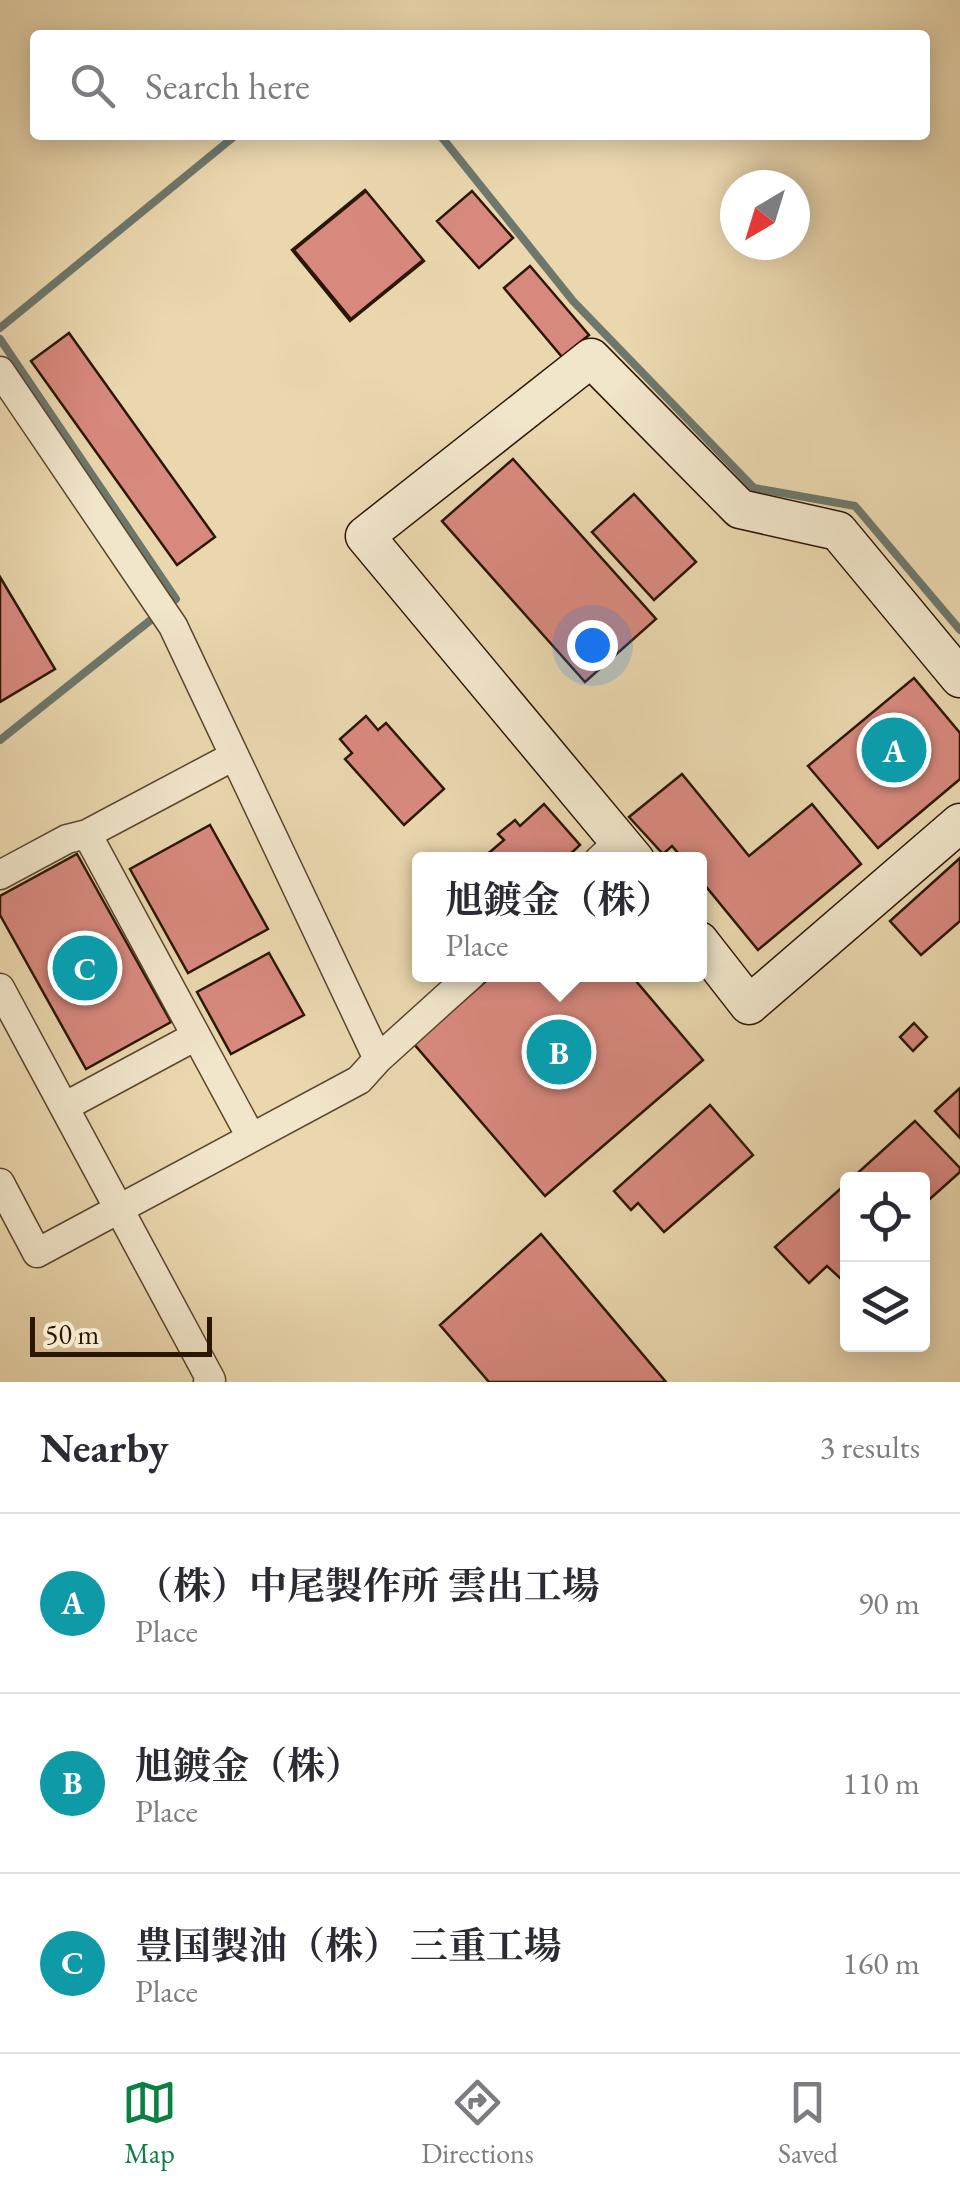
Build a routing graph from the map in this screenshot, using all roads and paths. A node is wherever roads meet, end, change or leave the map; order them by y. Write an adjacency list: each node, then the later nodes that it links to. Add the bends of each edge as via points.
1 (0, 371): 3 (street, via 172,624)
2 (960, 678): 6 (street, via 838,531 740,509 591,358 365,536)
3 (234, 756): 5 (street); 12 (street)
4 (960, 822): 8 (street, via 749,1005)
5 (87, 834): 7 (street); 11 (street)
6 (617, 852)
7 (0, 875)
8 (707, 951)
9 (463, 982): 12 (street)
10 (0, 988): 13 (street)
11 (196, 1036): 13 (street); 14 (street)
12 (378, 1060): 14 (street, via 360,1080)
13 (64, 1108): 16 (street)
14 (250, 1137): 16 (street)
15 (0, 1183): 16 (street, via 37,1253)
16 (119, 1209): 17 (street)
17 (208, 1382)

